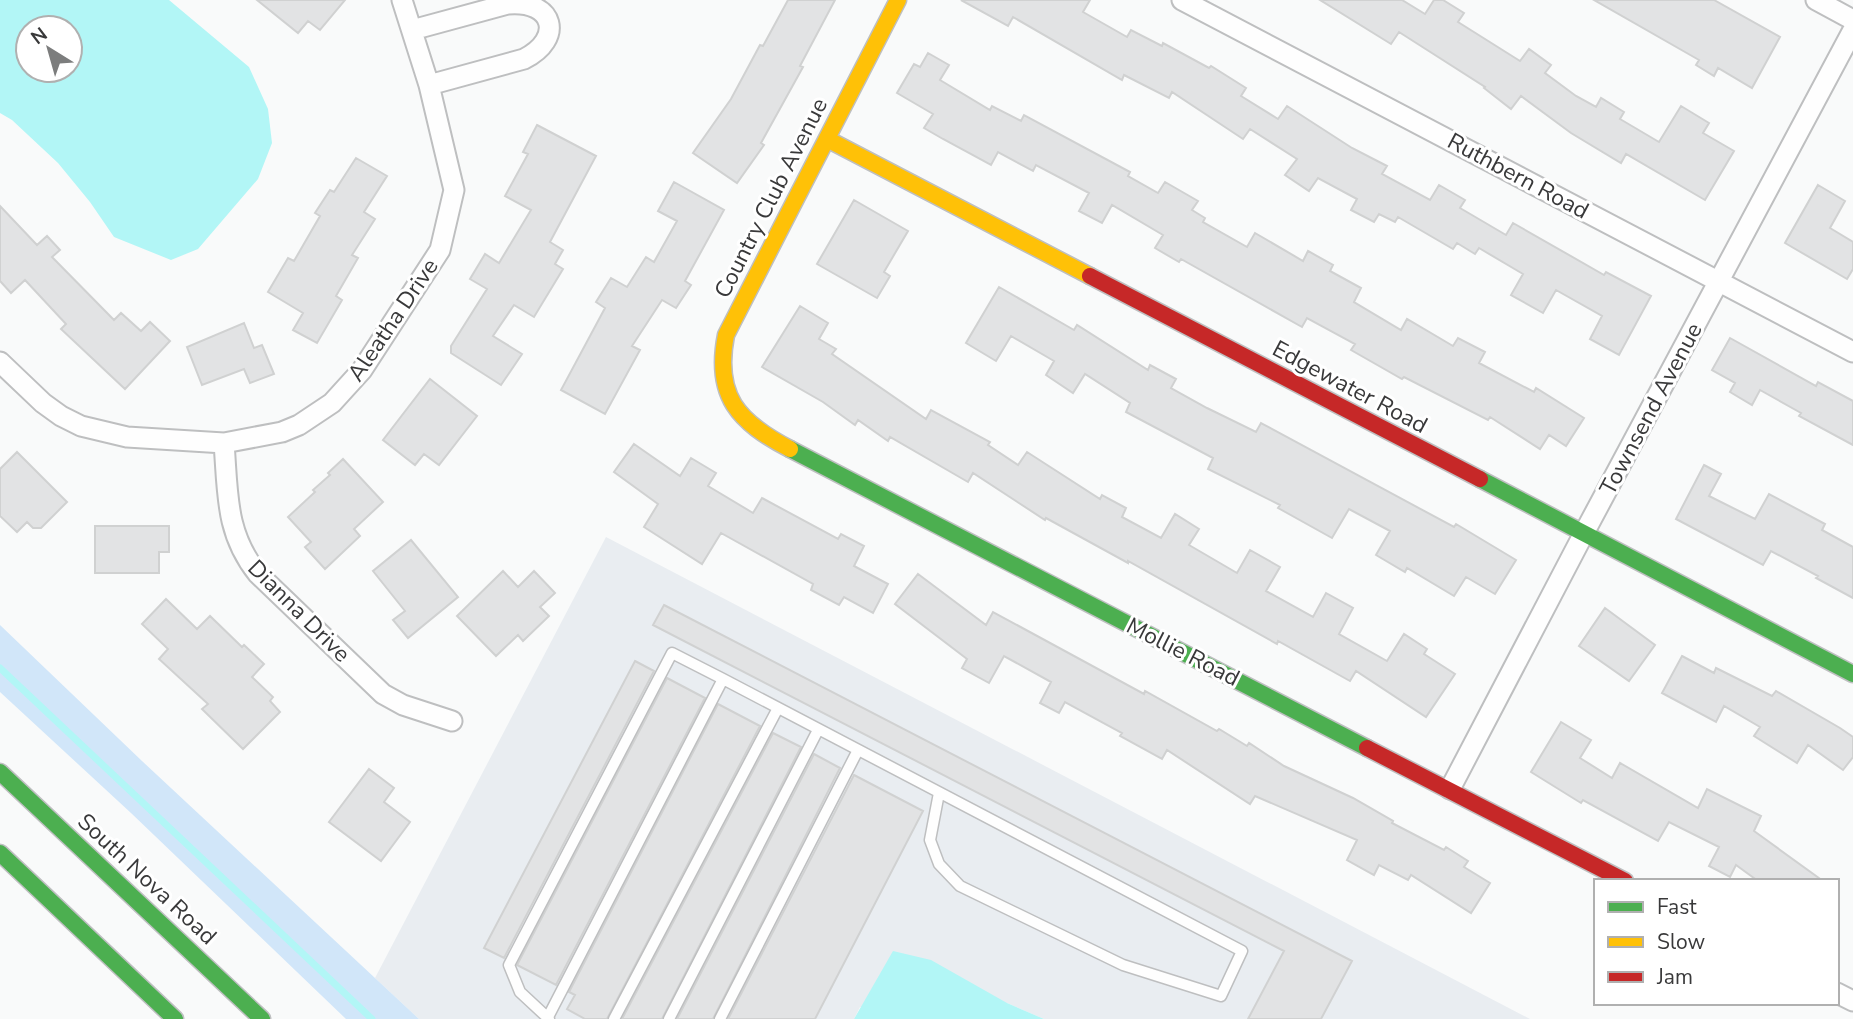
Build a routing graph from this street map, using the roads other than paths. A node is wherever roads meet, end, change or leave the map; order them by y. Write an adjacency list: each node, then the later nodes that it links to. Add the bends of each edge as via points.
1 (402, 0): 6 (street, Aleatha Drive)
2 (898, 0): 9 (street, Country Club Avenue)
3 (1182, 0): 10 (street, Ruthbern Road)
4 (1816, 0): 5 (street)
5 (1853, 20)
6 (412, 30): 8 (street, Aleatha Drive); 8 (street, via 522,2 540,9 548,22 543,47 535,53)
7 (1853, 30): 10 (street, Townsend Avenue)
8 (429, 85): 14 (street, Aleatha Drive, via 454,190 440,250 362,370 332,403 282,432)
9 (827, 139): 13 (street, Country Club Avenue, via 726,335 721,374 725,391); 15 (street, Edgewater Road)
10 (1719, 282): 11 (street, Ruthbern Road); 15 (street, Townsend Avenue)
11 (1853, 352)
12 (0, 362): 14 (street, Aleatha Drive, via 43,403 81,426 127,437)
13 (744, 419): 23 (street, Mollie Road, via 776,442)
14 (223, 443): 19 (street, Dianna Drive, via 234,531 243,555 258,574 383,694)
15 (1583, 535): 16 (street, Edgewater Road); 23 (street, Townsend Avenue)
16 (1853, 674)
17 (723, 679): 18 (lane); 27 (lane); 27 (lane, via 672,653 509,965 520,992)
18 (778, 708): 20 (lane); 30 (lane)
19 (452, 721)
20 (818, 730): 21 (lane); 31 (lane)
21 (858, 750): 24 (lane); 32 (lane)
22 (0, 772): 29 (street, South Nova Road)
23 (1450, 789): 26 (street, Mollie Road)
24 (939, 793): 24 (lane, via 1242,951 1221,996 1123,965 960,886 939,864 930,840)
25 (0, 853): 28 (street)
26 (1621, 879)
27 (548, 1018)
28 (175, 1019)
29 (262, 1019)
30 (614, 1019)
31 (669, 1019)
32 (720, 1019)

